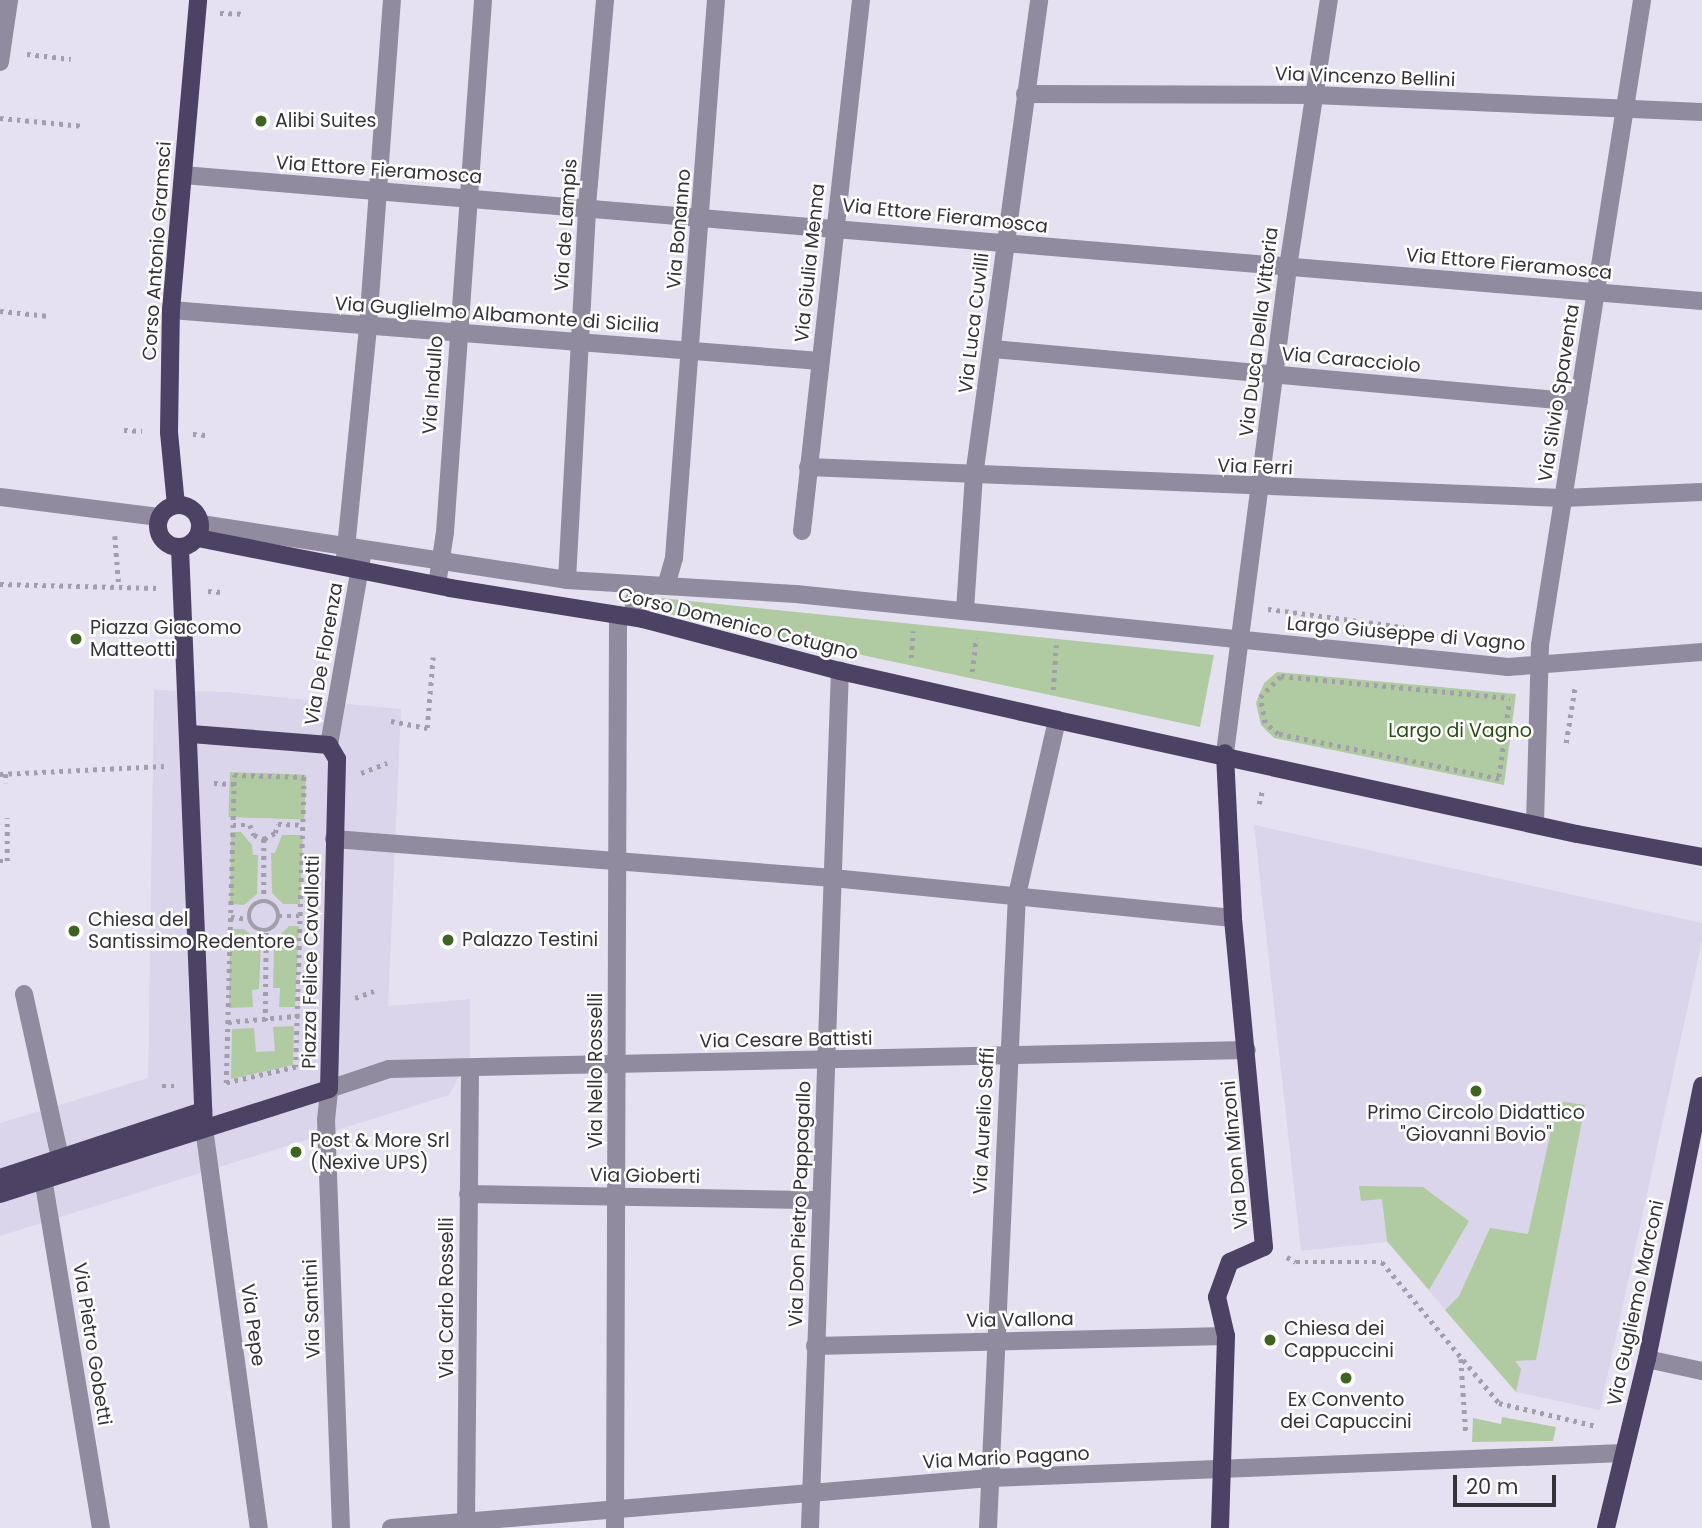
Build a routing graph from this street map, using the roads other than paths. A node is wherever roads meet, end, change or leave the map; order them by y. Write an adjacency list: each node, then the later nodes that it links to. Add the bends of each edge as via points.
1 (9, 0): 11 (street)
2 (198, 0): 16 (main road, Corso Antonio Gramsci)
3 (392, 0): 17 (street, Via De Florenza)
4 (483, 0): 18 (street, Via Indullo)
5 (605, 0): 19 (street, Via de Lampis)
6 (716, 0): 20 (street, Via Bonanno)
7 (861, 0): 21 (street, Via Giulia Menna)
8 (1038, 0): 12 (street, Via Luca Cuvilli)
9 (1329, 0): 13 (street, Via Duca Della Vittoria)
10 (1642, 0): 14 (street, Via Silvio Spaventa)
11 (1, 56)
12 (1026, 94): 13 (street, Via Vincenzo Bellini); 22 (street, Via Luca Cuvilli)
13 (1314, 95): 14 (street, Via Vincenzo Bellini); 23 (street, Via Duca Della Vittoria)
14 (1623, 108): 15 (street, Via Vincenzo Bellini); 24 (street, Via Silvio Spaventa)
15 (1702, 112)
16 (183, 175): 17 (street, Via Ettore Fieramosca); 26 (main road, Corso Antonio Gramsci)
17 (377, 191): 18 (street, Via Ettore Fieramosca); 27 (street, Via De Florenza)
18 (469, 197): 19 (street, Via Ettore Fieramosca); 28 (street, Via Indullo)
19 (587, 206): 20 (street, Via Ettore Fieramosca); 29 (street, Via de Lampis)
20 (702, 216): 21 (street, Via Ettore Fieramosca); 31 (street, Via Bonanno)
21 (835, 226): 22 (street, Via Ettore Fieramosca); 32 (street, Via Giulia Menna)
22 (1006, 245): 23 (street, Via Ettore Fieramosca); 30 (street, Via Luca Cuvilli)
23 (1288, 267): 24 (street, Via Ettore Fieramosca); 33 (street, Via Duca Della Vittoria)
24 (1596, 292): 25 (street, Via Ettore Fieramosca); 34 (street, Via Silvio Spaventa)
25 (1702, 301)
26 (171, 310): 27 (street, Via Guglielmo Albamonte di Sicilia); 41 (main road, Corso Antonio Gramsci, via 169,432)
27 (368, 326): 28 (street, Via Guglielmo Albamonte di Sicilia); 46 (street, Via De Florenza)
28 (457, 333): 29 (street, Via Guglielmo Albamonte di Sicilia); 47 (street, Via Indullo)
29 (579, 343): 31 (street, Via Guglielmo Albamonte di Sicilia); 49 (street, Via de Lampis)
30 (993, 349): 33 (street, Via Caracciolo); 36 (street, Via Luca Cuvilli)
31 (690, 351): 32 (street, Via Guglielmo Albamonte di Sicilia); 51 (street, Via Bonanno, via 674,558)
32 (820, 361): 35 (street, Via Giulia Menna)
33 (1274, 373): 34 (street, Via Caracciolo); 37 (street, Via Duca Della Vittoria)
34 (1578, 402): 40 (street, Via Silvio Spaventa)
35 (808, 467): 36 (street, Via Ferri); 44 (street, Via Giulia Menna)
36 (974, 477): 37 (street, Via Ferri); 52 (street, Via Luca Cuvilli)
37 (1261, 488): 40 (street, Via Ferri); 55 (street, Via Duca Della Vittoria)
38 (1702, 492): 40 (street, Via Ferri)
39 (0, 496): 42 (street)
40 (1563, 498): 57 (street, Via Silvio Spaventa)
41 (176, 505): 42 (main road); 43 (main road, via 195,512)
42 (159, 517): 45 (main road, via 160,538)
43 (199, 531): 45 (main road); 46 (street, Corso Domenico Cotugno); 48 (main road, Corso Domenico Cotugno)
44 (802, 531)
45 (180, 548): 60 (main road)
46 (355, 549): 47 (street, Corso Domenico Cotugno); 48 (street, Via De Florenza)
47 (449, 564): 49 (street, Corso Domenico Cotugno); 50 (street, Via Indullo)
48 (352, 569): 50 (main road, Corso Domenico Cotugno); 61 (street, Via De Florenza)
49 (567, 580): 51 (street, Corso Domenico Cotugno)
50 (443, 586): 53 (main road, Corso Domenico Cotugno)
51 (658, 586): 52 (street, Corso Domenico Cotugno); 54 (street, Via Bonanno, via 638,593 634,603)
52 (965, 610): 55 (street, Corso Domenico Cotugno)
53 (618, 615): 54 (main road, Corso Domenico Cotugno); 66 (street, Via Nello Rosselli)
54 (643, 619): 58 (main road, Corso Domenico Cotugno)
55 (1240, 640): 57 (street, Largo Giuseppe di Vagno); 62 (street, Via Duca Della Vittoria)
56 (1702, 652): 57 (street)
57 (1538, 667): 63 (street, Largo Giuseppe di Vagno)
58 (840, 671): 59 (main road, Corso Domenico Cotugno); 67 (street, Via Don Pietro Pappagallo)
59 (1057, 720): 62 (main road, Corso Domenico Cotugno); 68 (street, Via Aurelio Saffi)
60 (191, 734): 61 (main road); 78 (main road)
61 (329, 745): 64 (main road, Piazza Felice Cavallotti, via 337,759)
62 (1225, 754): 63 (main road); 69 (main road, Via Don Minzoni)
63 (1535, 824): 65 (main road)
64 (334, 839): 66 (street); 77 (main road, Piazza Felice Cavallotti)
65 (1702, 857)
66 (618, 864): 67 (street); 74 (street, Via Nello Rosselli)
67 (833, 878): 68 (street); 73 (street, Via Don Pietro Pappagallo)
68 (1017, 895): 69 (street); 72 (street, Via Aurelio Saffi)
69 (1233, 918): 71 (main road, Via Don Minzoni)
70 (24, 994): 79 (street)
71 (1247, 1050): 72 (street, Via Cesare Battisti); 86 (main road, Via Don Minzoni, via 1264,1247 1230,1262 1217,1297)
72 (1009, 1056): 73 (street, Via Cesare Battisti); 87 (street, Via Aurelio Saffi)
73 (826, 1060): 74 (street, Via Cesare Battisti); 85 (street, Via Don Pietro Pappagallo)
74 (617, 1065): 75 (street, Via Cesare Battisti); 84 (street, Via Nello Rosselli)
75 (470, 1068): 77 (street, Via Cesare Battisti, via 389,1069); 83 (street, Via Carlo Rosselli)
76 (1702, 1085): 89 (main road, Via Gugliemo Marconi)
77 (329, 1089): 78 (main road, Piazza Felice Cavallotti); 99 (street, Via Santini, via 326,1120)
78 (204, 1120): 79 (main road, Piazza Felice Cavallotti); 98 (street, Via Pepe)
79 (62, 1167): 80 (main road, Piazza Felice Cavallotti)
80 (43, 1173): 81 (main road); 82 (main road); 97 (street, Via Pietro Gobetti)
81 (0, 1178)
82 (0, 1194)
83 (468, 1194): 84 (street, Via Gioberti); 96 (street, Via Carlo Rosselli)
84 (617, 1197): 85 (street, Via Gioberti); 95 (street, Via Nello Rosselli)
85 (821, 1200): 88 (street, Via Don Pietro Pappagallo)
86 (1226, 1336): 87 (street, Via Vallona); 92 (main road, Via Don Minzoni)
87 (993, 1342): 88 (street, Via Vallona); 93 (street, Via Aurelio Saffi)
88 (816, 1346): 94 (street, Via Don Pietro Pappagallo)
89 (1647, 1359): 90 (street); 91 (main road, Via Gugliemo Marconi)
90 (1702, 1371)
91 (1624, 1452): 92 (street, Via Mario Pagano); 105 (main road, Via Gugliemo Marconi)
92 (1222, 1469): 93 (street, Via Mario Pagano); 104 (main road, Via Don Minzoni)
93 (990, 1478): 94 (street, Via Mario Pagano); 103 (street, Via Aurelio Saffi)
94 (811, 1493): 95 (street, Via Mario Pagano); 102 (street, Via Don Pietro Pappagallo)
95 (615, 1509): 96 (street, Via Mario Pagano); 101 (street, Via Nello Rosselli)
96 (466, 1525): 100 (street, Via Mario Pagano)
97 (101, 1528)
98 (259, 1528)
99 (341, 1528)
100 (391, 1528)
101 (615, 1528)
102 (810, 1528)
103 (988, 1528)
104 (1220, 1528)
105 (1606, 1528)

